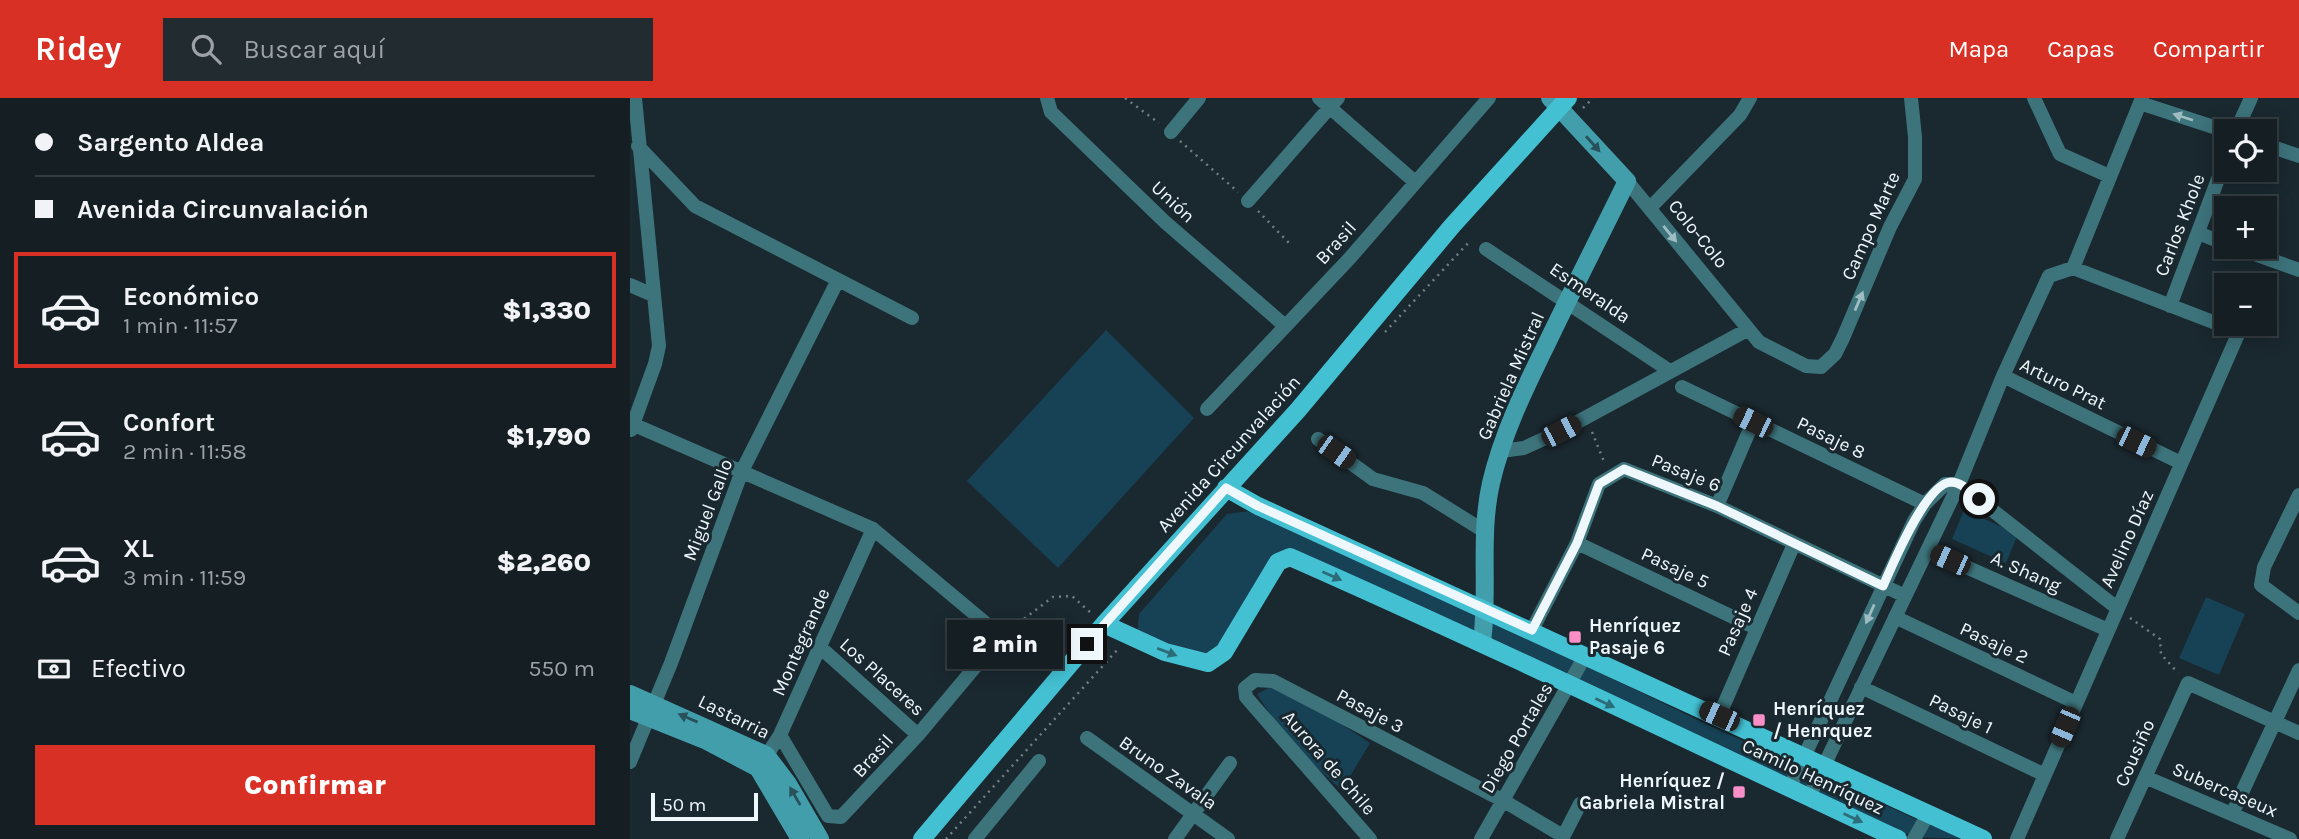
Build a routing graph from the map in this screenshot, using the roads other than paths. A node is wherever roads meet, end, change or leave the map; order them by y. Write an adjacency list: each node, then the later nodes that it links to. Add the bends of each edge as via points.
1 (635, 98): 15 (street)
2 (1047, 98): 36 (street, Unión, via 1051,112 1165,222)
3 (1199, 98): 14 (street)
4 (1489, 98): 20 (street, Brasil)
5 (1910, 98): 38 (street, Campo Marte, one-way to 5, via 1915,179)
6 (2034, 98): 18 (street, via 2060,154)
7 (2251, 98): 12 (street)
8 (1745, 100): 23 (street, via 1740,115)
9 (1329, 101): 20 (street); 22 (street)
10 (1559, 101): 19 (street, Colo-Colo, one-way to 19); 50 (main road, Avenida Circunvalación, via 1298,410)
11 (2141, 101): 13 (street, one-way to 11); 18 (street)
12 (2241, 119)
13 (2214, 127)
14 (1171, 132)
15 (635, 145): 30 (street, via 695,206); 32 (street)
16 (2277, 149): 17 (street)
17 (2299, 156)
18 (2109, 176): 28 (street)
19 (1627, 181): 23 (street, Colo-Colo); 33 (street, Gabriela Mistral)
20 (1415, 182): 36 (street, Brasil)
21 (2217, 182): 24 (street, Carlos Khole)
22 (1248, 201)
23 (1650, 208): 37 (street, Colo-Colo, one-way to 37)
24 (2197, 233): 25 (street); 34 (street, Carlos Khole)
25 (2214, 239)
26 (1486, 249): 33 (street, Esmeralda)
27 (2268, 259): 29 (street)
28 (2073, 268): 34 (street); 40 (street, via 2049,276)
29 (2299, 270)
30 (838, 280): 35 (street); 48 (street, Miguel Gallo)
31 (630, 285): 32 (street)
32 (653, 295): 44 (street, via 659,345)
33 (1568, 300): 39 (street, Esmeralda); 46 (street, Gabriela Mistral, via 1516,408)
34 (2170, 306): 47 (street, Avelino Díaz, via 2238,332)
35 (912, 318)
36 (1284, 326): 42 (street, Brasil)
37 (1747, 330): 38 (street, Colo-Colo, via 1759,342 1805,366 1821,367); 39 (street)
38 (1828, 362)
39 (1670, 371): 46 (street, via 1534,445)
40 (2003, 376): 47 (street, Arturo Prat); 49 (street)
41 (1682, 387): 43 (street, Pasaje 8)
42 (1207, 409)
43 (1753, 422): 52 (street, Pasaje 8); 53 (street)
44 (631, 427): 48 (street)
45 (1318, 439): 55 (street, via 1373,478 1423,493)
46 (1501, 451): 55 (street, Gabriela Mistral)
47 (2181, 463): 61 (street, Avelino Díaz)
48 (742, 471): 54 (street); 78 (street, Miguel Gallo)
49 (1959, 484): 52 (street, via 1945,484); 58 (street); 61 (street)
50 (1226, 488): 62 (main road, Camilo Henríquez); 65 (main road, Avenida Circunvalación)
51 (2299, 495): 63 (street, via 2264,567 2262,585)
52 (1925, 504): 59 (street)
53 (1717, 506): 56 (street, Pasaje 6, via 1624,469 1599,484); 57 (street, Pasaje 6)
54 (873, 529): 70 (street, Montegrande); 84 (street, Brasil, via 1001,636)
55 (1484, 531): 62 (street, Gabriela Mistral)
56 (1577, 543): 66 (street, Pasaje 5); 67 (street)
57 (1794, 544): 59 (street, Pasaje 6); 66 (street, Pasaje 4)
58 (1927, 550): 60 (street); 68 (street, A. Shang)
59 (1883, 586): 60 (street, Pasaje 6); 86 (street, one-way to 86)
60 (1905, 596): 64 (street)
61 (2118, 608): 68 (street, Avelino Díaz)
62 (1486, 611): 67 (main road, Camilo Henríquez); 69 (street, Gabriela Mistral)
63 (2299, 613)
64 (1895, 617): 74 (street); 76 (street, Pasaje 2)
65 (1104, 624): 69 (main road, Camilo Henríquez, one-way to 69, via 1166,652 1208,663 1224,652 1278,562 1290,557); 104 (main road, Avenida Circunvalación)
66 (1756, 628): 80 (street, Pasaje 4)
67 (1532, 630): 71 (main road, Camilo Henríquez)
68 (2108, 630): 76 (street, Avelino Díaz)
69 (1482, 642): 73 (main road, Camilo Henríquez)
70 (821, 648): 83 (street, Montegrande); 84 (street, Los Placeres)
71 (1586, 656): 73 (street, Diego Portales); 80 (main road, Camilo Henríquez)
72 (2299, 670): 81 (street)
73 (1569, 687): 94 (main road, Camilo Henríquez, one-way to 94); 96 (street, Diego Portales)
74 (1861, 687): 91 (street); 92 (street, Pasaje 1)
75 (630, 694): 78 (street, Lastarria)
76 (2076, 703): 92 (street, Avelino Díaz)
77 (630, 710): 78 (street, Lastarria)
78 (651, 711): 88 (street, Miguel Gallo); 89 (street, Lastarria, via 707,741)
79 (1259, 713): 96 (street, Pasaje 3, via 1246,697 1245,688 1255,680 1273,681); 108 (street, Aurora de Chile)
80 (1719, 716): 86 (main road, Camilo Henríquez)
81 (2275, 722): 82 (street); 93 (street, Cousiño, via 2188,683); 99 (street)
82 (2299, 733)
83 (779, 735): 84 (street, Brasil, via 828,816 836,818 846,815); 89 (street, Montegrande)
84 (918, 735)
85 (1087, 738): 98 (street, Bruno Zavala)
86 (1805, 757): 91 (main road, Camilo Henríquez); 94 (street)
87 (1039, 761): 105 (street)
88 (630, 762)
89 (762, 762): 102 (street, Lastarria); 103 (street, Lastarria, one-way to 89, via 788,784)
90 (1230, 762): 98 (street)
91 (1824, 766): 95 (street); 100 (main road, Camilo Henríquez)
92 (2045, 775): 113 (street, Avelino Díaz)
93 (2146, 776): 99 (street, Subercaseux); 114 (street, Cousiño)
94 (1789, 789): 95 (main road, Camilo Henríquez)
95 (1809, 797): 110 (main road, Camilo Henríquez, one-way to 110)
96 (1504, 801): 101 (street); 109 (street, Diego Portales)
97 (1580, 803): 101 (street)
98 (1194, 814): 106 (street); 107 (street, Bruno Zavala)
99 (2232, 814): 115 (street, Subercaseux)
100 (1927, 816): 111 (street); 112 (main road, Camilo Henríquez)
101 (1562, 838)
102 (800, 839)
103 (820, 839)
104 (922, 839)
105 (975, 839)
106 (1175, 839)
107 (1228, 839)
108 (1370, 839)
109 (1481, 839)
110 (1898, 839)
111 (1914, 839)
112 (1983, 839)
113 (2017, 839)
114 (2117, 839)
115 (2290, 839)

